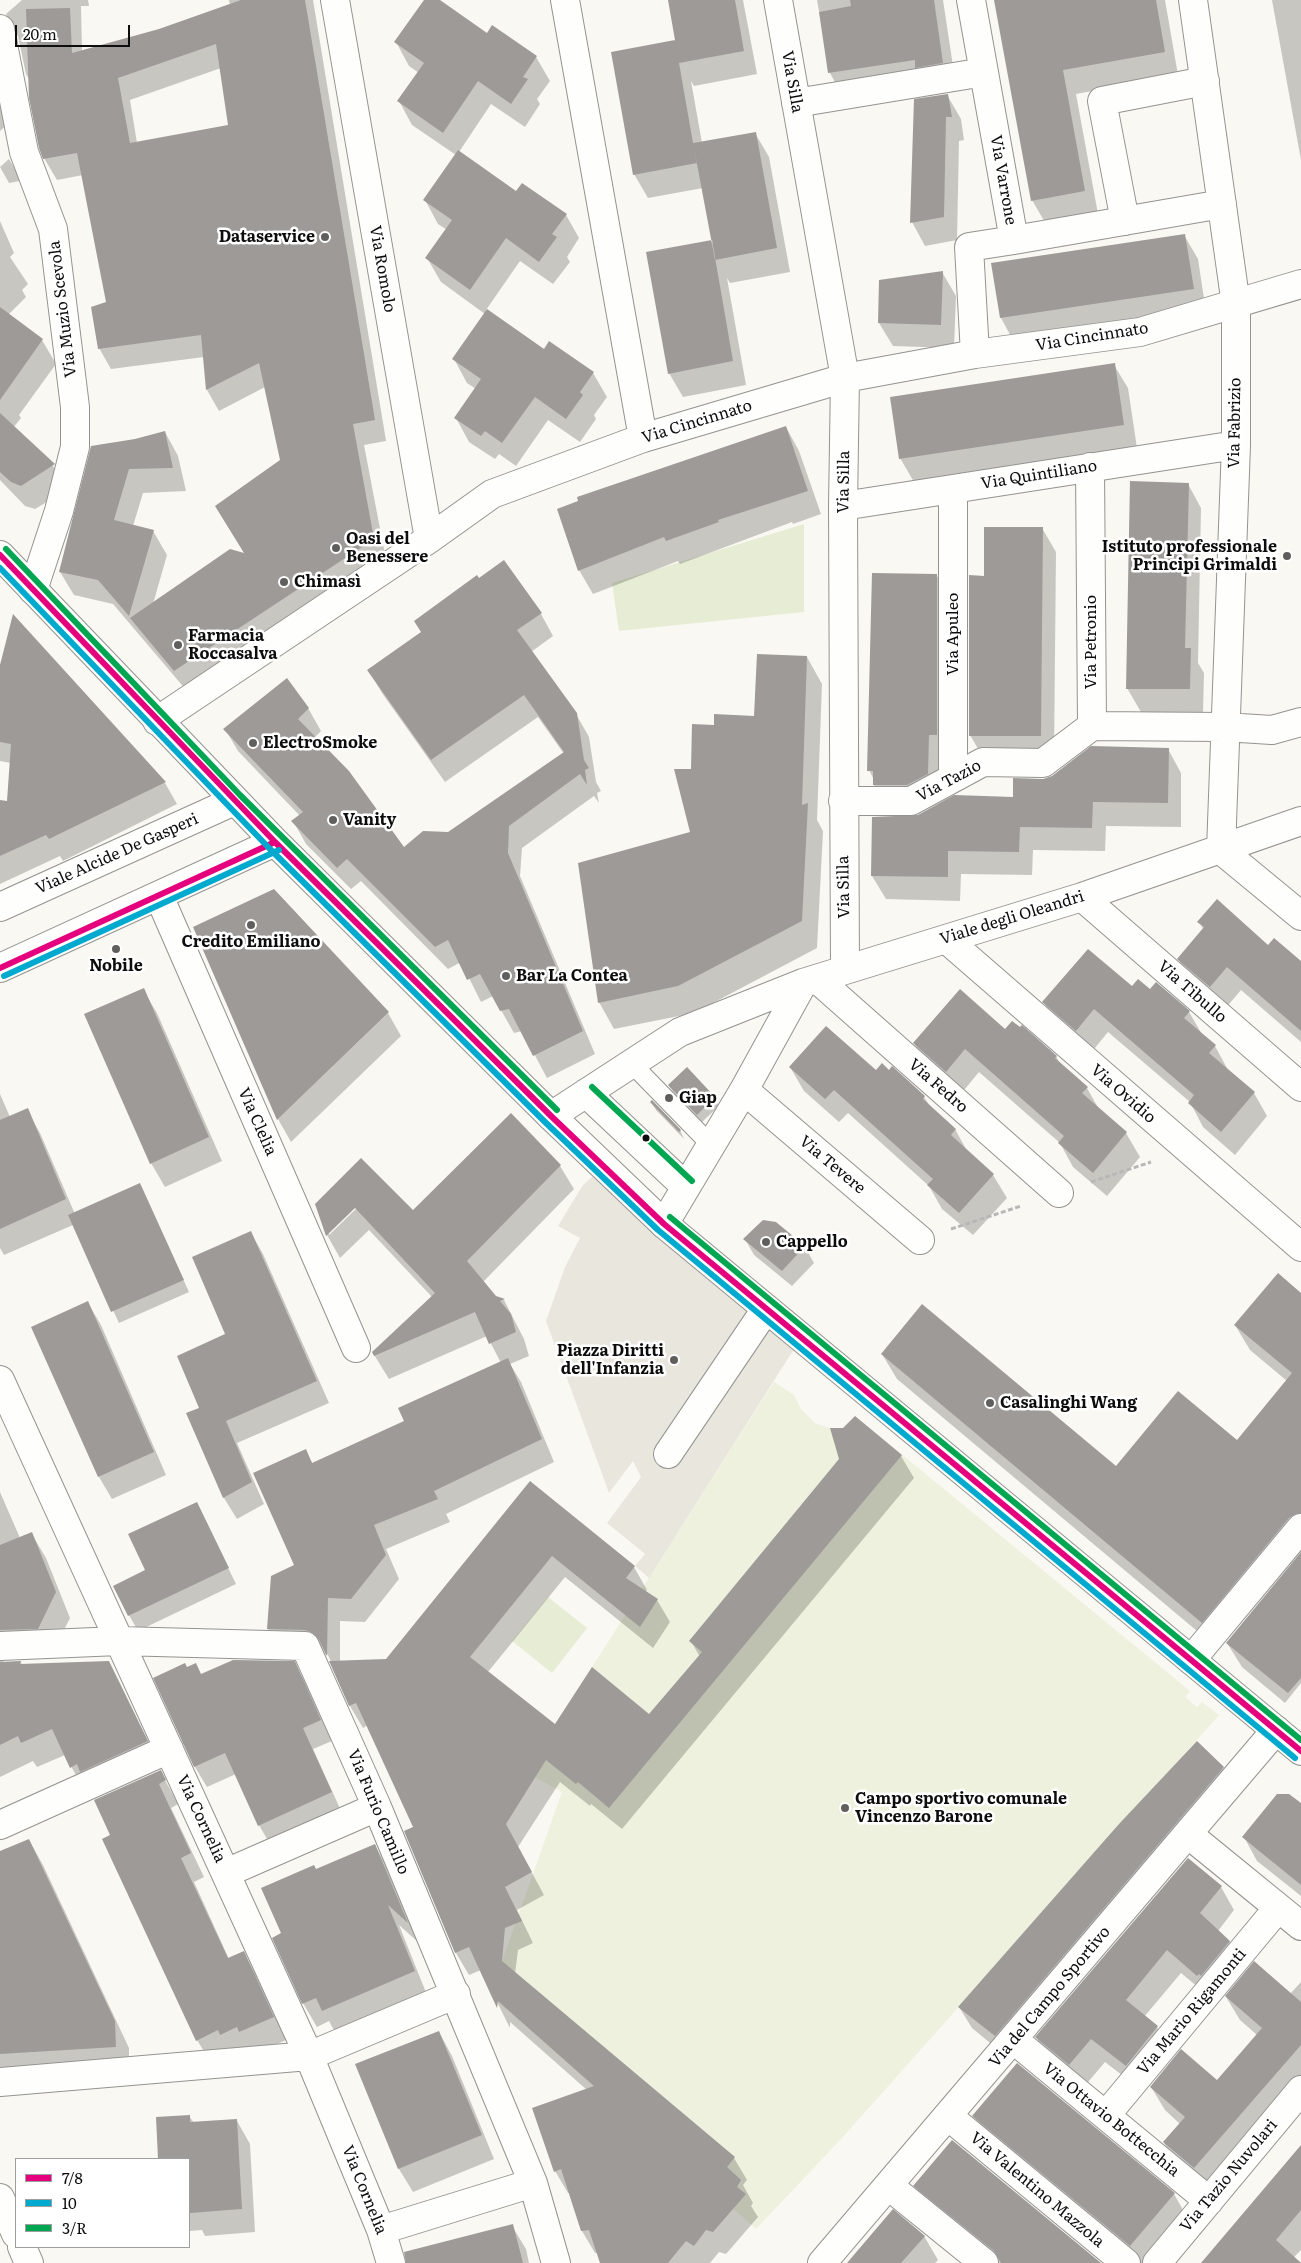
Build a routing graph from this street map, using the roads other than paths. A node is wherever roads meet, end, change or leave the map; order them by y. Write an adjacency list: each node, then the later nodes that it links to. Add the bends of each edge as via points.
1 (335, 0): 22 (street, Via Romolo)
2 (565, 0): 17 (street)
3 (778, 0): 9 (street, Via Silla)
4 (971, 0): 7 (street, Via Varrone)
5 (1193, 0): 8 (street, Via Fabrizio)
6 (0, 29): 24 (street, Via Muzio Scevola, via 24,152 53,229 74,407 75,447 59,511)
7 (984, 72): 9 (street); 12 (street, Via Varrone)
8 (1205, 81): 10 (street, Via Fabrizio); 11 (street, via 1102,101)
9 (796, 103): 16 (street, Via Silla)
10 (1222, 204): 11 (street); 14 (street, Via Fabrizio)
11 (1125, 221): 12 (street)
12 (1014, 240): 15 (street, Via Varrone, via 969,247)
13 (1301, 284): 14 (street, Via Cincinnato)
14 (1236, 305): 15 (street, Via Cincinnato, via 1140,332); 18 (street, Via Fabrizio)
15 (975, 354): 16 (street, Via Cincinnato)
16 (846, 378): 17 (street, Via Cincinnato); 21 (street, Via Silla)
17 (643, 438): 22 (street, Via Cincinnato, via 492,494)
18 (1236, 445): 19 (street, Via Quintiliano); 28 (street, Via Fabrizio)
19 (1090, 467): 20 (street, Via Quintiliano); 27 (street, Via Petronio)
20 (953, 489): 21 (street, Via Quintiliano); 29 (street, Via Apuleo)
21 (843, 506): 31 (street, Via Silla)
22 (428, 539): 25 (street, Via Cincinnato)
23 (0, 555): 24 (street)
24 (33, 590): 25 (street)
25 (157, 721): 30 (street)
26 (1301, 722): 28 (street, via 1272,730)
27 (1092, 726): 28 (street); 29 (street, Via Tazio, via 1043,763 984,762)
28 (1224, 727): 34 (street, Via Fabrizio)
29 (953, 778): 31 (street, Via Tazio, via 911,801)
30 (234, 801): 33 (street); 37 (street, Viale Alcide De Gasperi)
31 (843, 801): 41 (street, Via Silla)
32 (1301, 821): 34 (street, Viale degli Oleandri)
33 (275, 842): 35 (street); 47 (street)
34 (1221, 850): 36 (street, Viale degli Oleandri); 38 (street)
35 (159, 896): 40 (street); 55 (street, Via Clelia)
36 (1082, 897): 39 (street, Viale degli Oleandri); 44 (street, Via Tibullo)
37 (0, 907)
38 (1301, 916)
39 (946, 939): 41 (street, Viale degli Oleandri); 53 (street, Via Ovidio)
40 (0, 968)
41 (845, 970): 42 (street, Viale degli Oleandri)
42 (810, 981): 43 (street, Viale degli Oleandri, via 680,1032); 45 (street); 50 (street, Via Fedro)
43 (631, 1063): 46 (street, Viale degli Oleandri); 48 (lane)
44 (1301, 1087)
45 (744, 1090): 48 (street); 52 (street, Via Tevere)
46 (586, 1093): 47 (street, Viale degli Oleandri); 49 (street)
47 (551, 1116): 51 (street)
48 (712, 1145): 49 (street)
49 (686, 1187): 51 (street)
50 (1059, 1193)
51 (664, 1224): 54 (street)
52 (920, 1240)
53 (1301, 1248)
54 (766, 1308): 57 (street); 61 (street)
55 (356, 1348)
56 (0, 1380): 59 (street, Via Cornelia)
57 (668, 1454)
58 (1301, 1528): 61 (street)
59 (119, 1641): 60 (street, Via Furio Camillo); 63 (street, Via Cornelia); 65 (street, Via Furio Camillo, via 304,1646)
60 (0, 1646)
61 (1191, 1660): 62 (street)
62 (1276, 1730): 64 (street); 67 (street, Via del Campo Sportivo)
63 (169, 1749): 66 (street); 68 (street, Via Cornelia)
64 (1301, 1750)
65 (377, 1807): 68 (street); 71 (street, Via Furio Camillo)
66 (0, 1825)
67 (1188, 1834): 69 (street); 72 (street, Via del Campo Sportivo)
68 (226, 1873): 73 (street, Via Cornelia)
69 (1278, 1908): 70 (street); 77 (street, Via Mario Rigamonti)
70 (1301, 1926)
71 (456, 1994): 73 (street); 78 (street, Via Furio Camillo)
72 (1014, 2040): 76 (street, Via del Campo Sportivo); 77 (street, Via Ottavio Bottecchia)
73 (309, 2056): 74 (street); 82 (street, Via Cornelia)
74 (0, 2082)
75 (1301, 2090): 81 (street, Via Tazio Nuvolari)
76 (948, 2116): 79 (street, Via del Campo Sportivo); 90 (street, Via Valentino Mazzola)
77 (1106, 2116): 81 (street, Via Ottavio Bottecchia)
78 (533, 2183): 82 (street); 88 (street, Via Furio Camillo)
79 (889, 2186): 85 (street); 89 (street, Via del Campo Sportivo)
80 (0, 2198): 83 (street)
81 (1209, 2201): 91 (street, Via Tazio Nuvolari)
82 (381, 2230): 87 (street, Via Cornelia)
83 (15, 2232)
84 (22, 2248): 86 (street)
85 (976, 2261)
86 (29, 2263)
87 (391, 2263)
88 (556, 2263)
89 (822, 2263)
90 (1126, 2263)
91 (1157, 2263)

